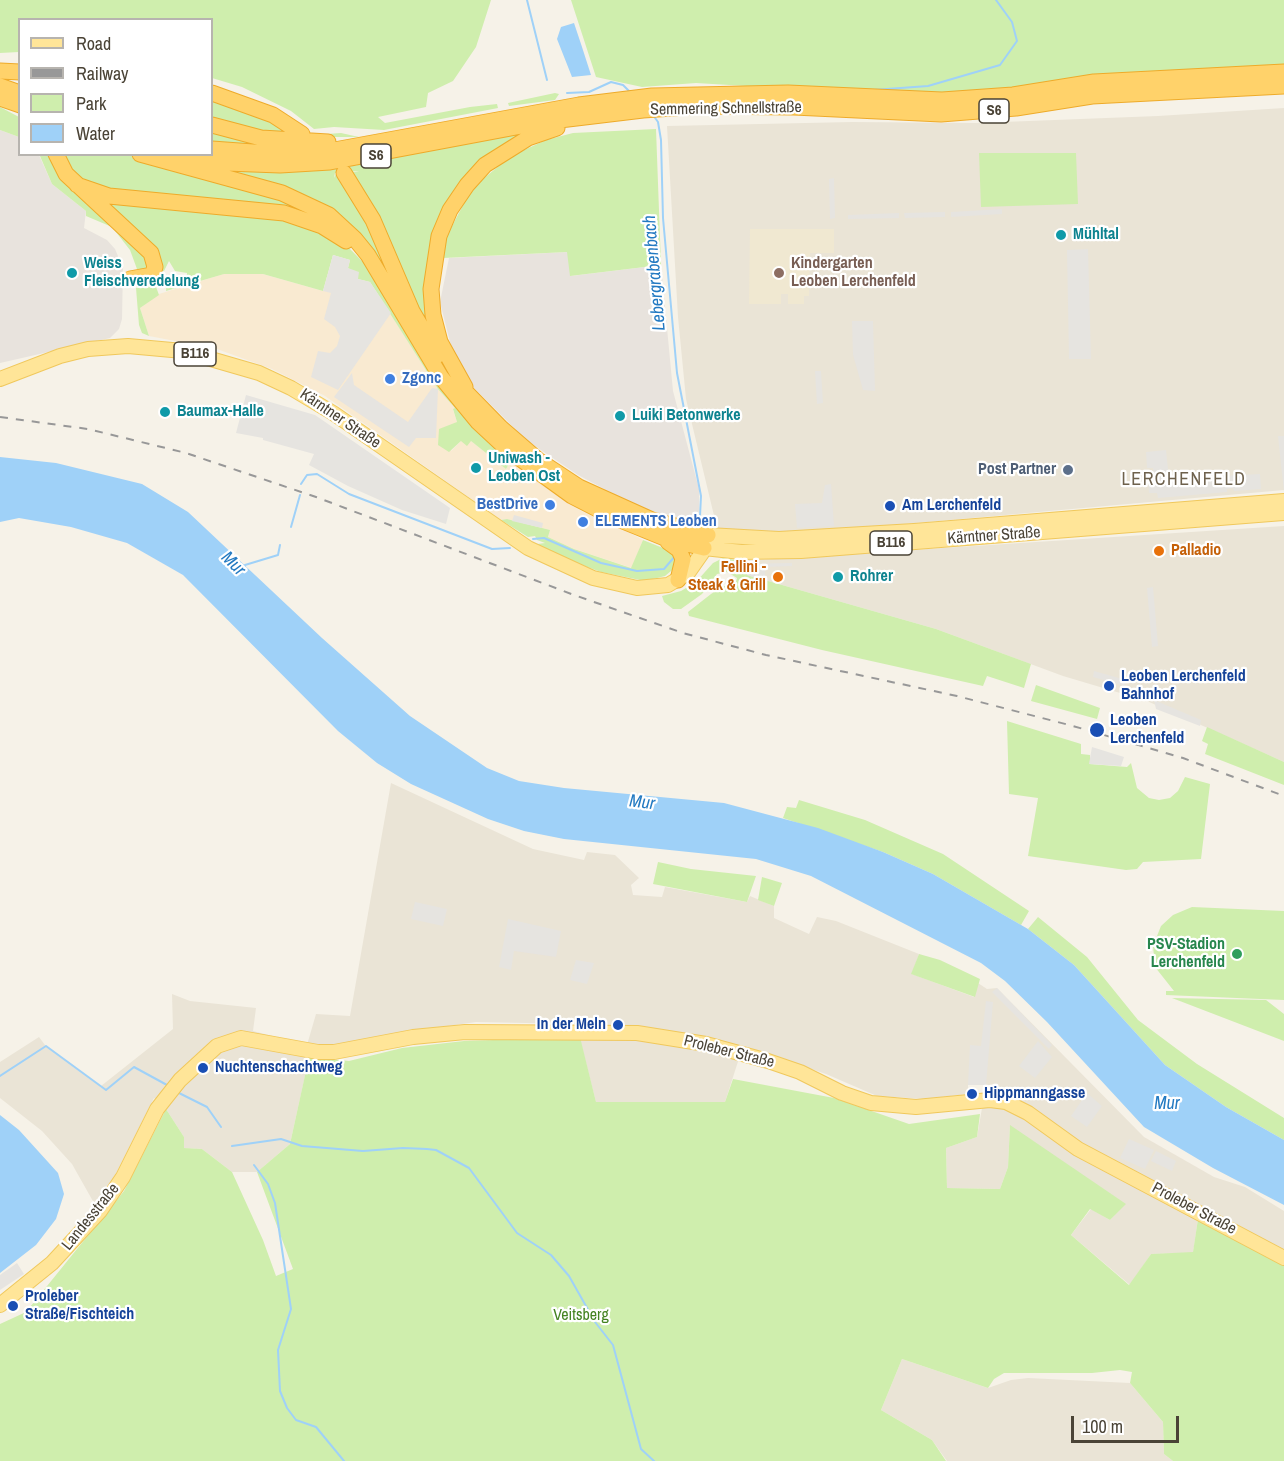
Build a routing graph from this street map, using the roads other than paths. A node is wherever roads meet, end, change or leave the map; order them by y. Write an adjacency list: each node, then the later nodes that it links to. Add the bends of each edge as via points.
1 (0, 71): 2 (highway)
2 (18, 72)
3 (1284, 72): 13 (highway, Semmering Schnellstraße / S6, via 1094,82 978,99 788,93 652,96 579,105)
4 (0, 86): 6 (highway)
5 (1284, 86): 10 (highway, Semmering Schnellstraße / S6, via 1092,96 941,114 794,107 664,109)
6 (18, 92)
7 (213, 93): 12 (highway, via 273,115)
8 (0, 98): 9 (highway)
9 (18, 104)
10 (578, 117): 17 (highway, Semmering Schnellstraße / S6, via 330,162 226,163); 23 (highway, via 567,125 528,138 485,165 450,210 439,236 431,289 433,315 450,364)
11 (213, 125): 13 (highway, via 261,138 358,140)
12 (302, 134)
13 (375, 145): 14 (highway, Semmering Schnellstraße / S6, via 280,154)
14 (213, 149)
15 (57, 156): 19 (highway)
16 (147, 156): 21 (highway, via 282,193 317,208 355,238)
17 (184, 156)
18 (345, 173): 23 (highway, via 373,220 412,311 445,366)
19 (77, 185): 20 (highway, via 151,253 152,275); 21 (highway, via 109,196 257,208 304,218 351,245)
20 (130, 279)
21 (381, 280): 26 (highway, via 441,377 478,422 507,449 572,496 613,518)
22 (0, 379): 28 (main road, Kärntner Straße / B116, via 42,361 88,349 155,347 213,358 279,381 316,402 528,548 557,563 618,585 654,588)
23 (473, 400): 27 (highway, via 531,454 579,487)
24 (1284, 501): 27 (main road, Kärntner Straße / B116, via 914,531)
25 (1284, 513): 27 (main road, Kärntner Straße / B116, via 801,551 741,552)
26 (667, 539): 27 (highway); 28 (highway, via 683,559)
27 (706, 541): 28 (main road, B116, via 696,564)
28 (678, 580)
29 (157, 1109): 30 (main road, Proleber Straße, via 180,1080 217,1046 241,1038 334,1052 465,1032 608,1031 662,1036 768,1061 871,1103 916,1107 990,1100 1012,1104 1078,1149); 31 (main road, Landesstraße, via 123,1177 100,1210 52,1263)
30 (1284, 1258)
31 (0, 1305)

